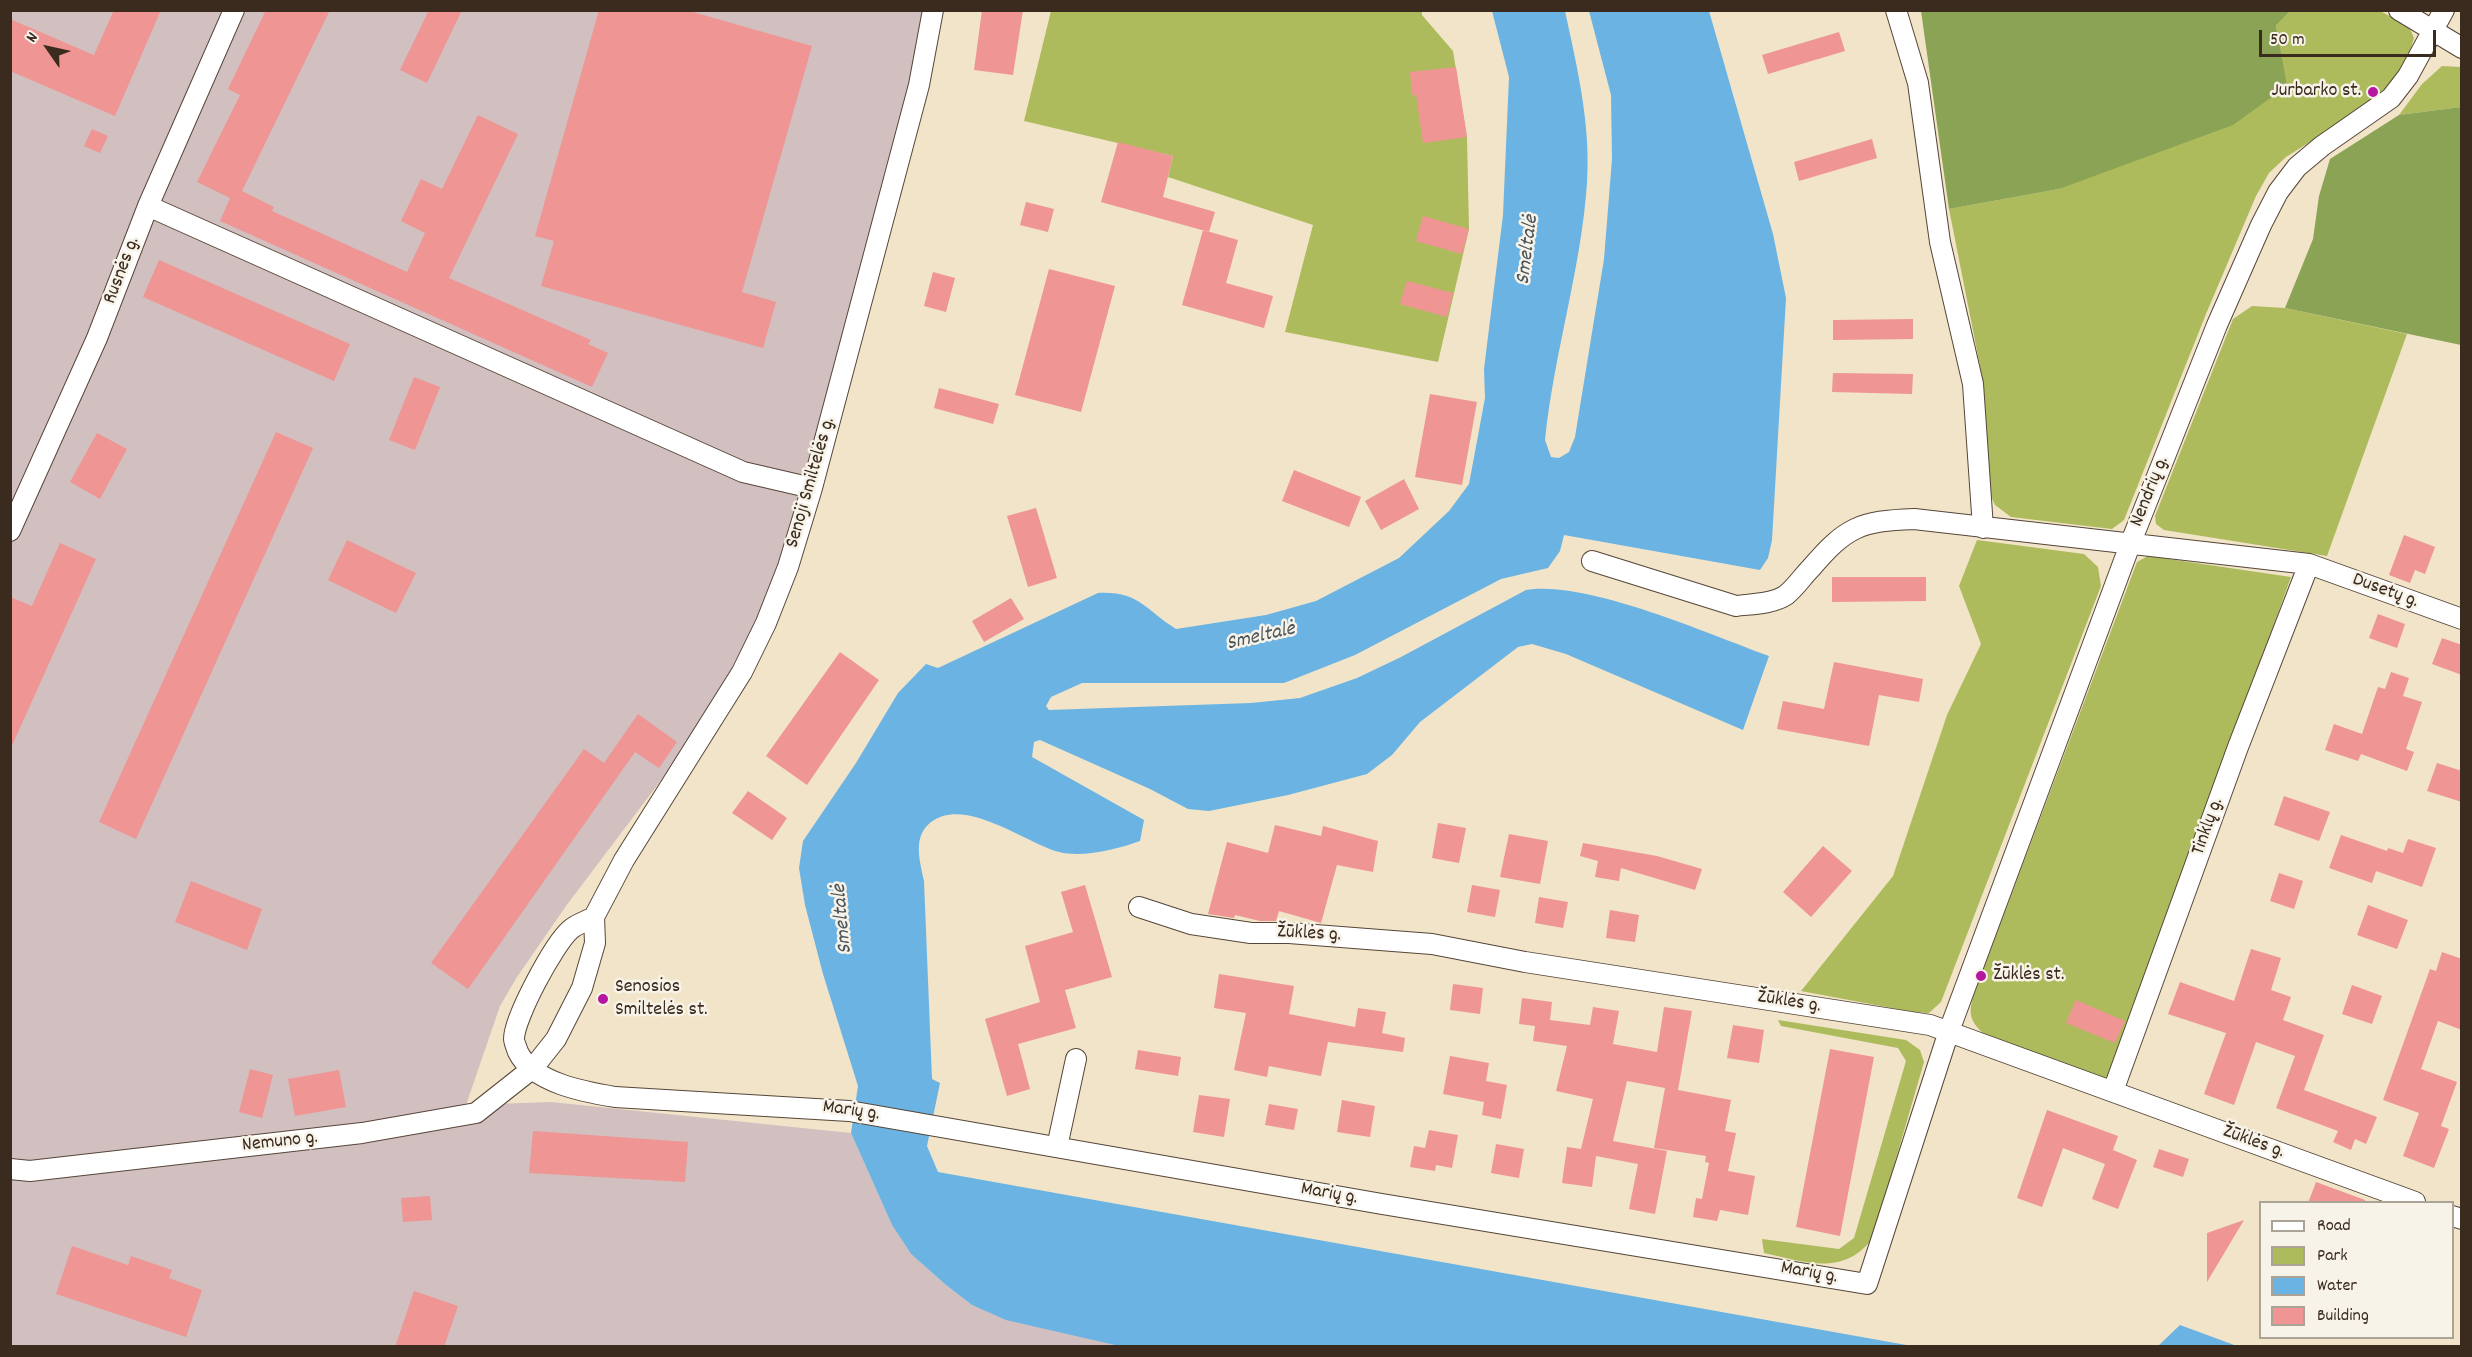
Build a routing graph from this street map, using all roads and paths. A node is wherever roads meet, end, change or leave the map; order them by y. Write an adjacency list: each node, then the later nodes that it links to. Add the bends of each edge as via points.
1 (234, 10): 8 (street, Rusnės g.)
2 (933, 10): 9 (street, Senoji Smiltelės g., via 919,85)
3 (1896, 10): 10 (street, via 1918,83 1940,242 1973,384)
4 (2400, 10): 6 (street)
5 (2444, 10): 6 (street, Nendrių g.)
6 (2434, 29): 7 (street); 12 (street, Nendrių g., via 2391,98 2322,146 2297,167 2278,192 2217,325)
7 (2462, 48)
8 (148, 206): 9 (street, via 743,472); 11 (street, Rusnės g., via 97,338)
9 (812, 488): 17 (street, Senoji Smiltelės g., via 788,567 742,672 624,860)
10 (1983, 528): 12 (street, Dusetų g.); 13 (street, Dusetų g., via 1914,519 1879,520 1848,531 1832,543 1785,596 1736,606)
11 (10, 531)
12 (2131, 542): 14 (street, Dusetų g.); 18 (street, Nendrių g.)
13 (1592, 561)
14 (2309, 564): 15 (street, Dusetų g.); 21 (street, Tinklų g.)
15 (2462, 619)
16 (1139, 908): 18 (street, Žūklės g., via 1191,924 1251,933 1432,944)
17 (594, 917): 20 (street, Senoji Smiltelės g., via 595,943 582,988 556,1040); 20 (street, via 570,929 532,987 514,1039 519,1054)
18 (1949, 1031): 21 (street, Žūklės g.); 22 (street, Marių g., via 1867,1284)
19 (1076, 1059): 22 (street)
20 (533, 1068): 22 (street, Marių g., via 559,1084 615,1097 849,1111); 23 (street, Nemuno g., via 477,1113 443,1120 362,1134 30,1171)
21 (2113, 1091): 24 (street, Žūklės g.)
22 (1057, 1147)
23 (10, 1169)
24 (2410, 1201)

